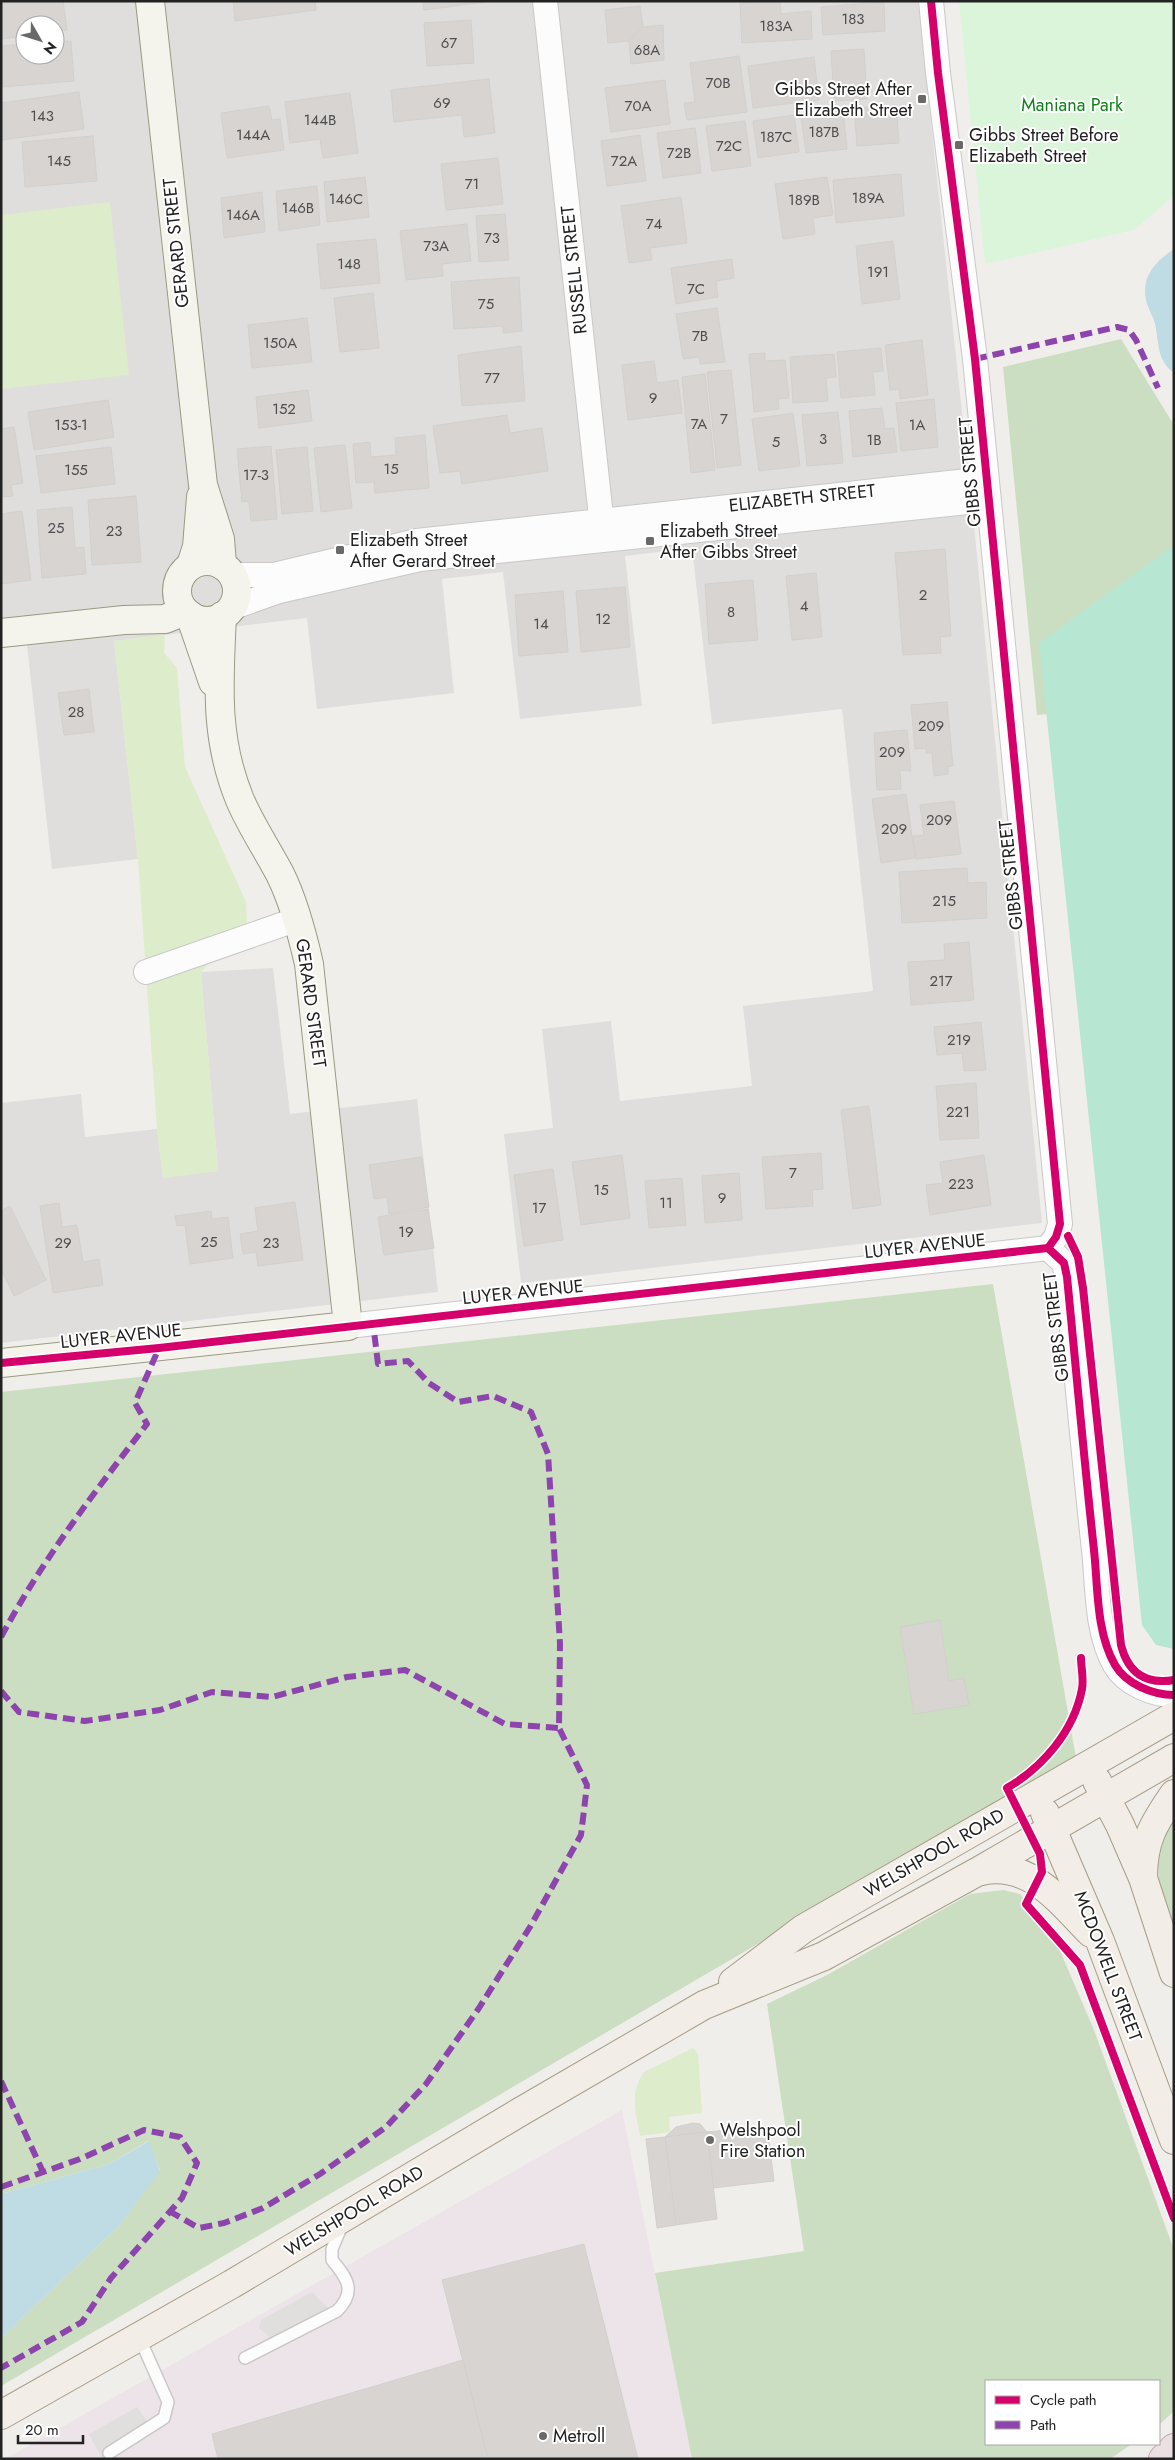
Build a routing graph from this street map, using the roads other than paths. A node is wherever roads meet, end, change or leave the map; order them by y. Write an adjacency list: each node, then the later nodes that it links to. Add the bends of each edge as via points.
1 (150, 1): 4 (street, GERARD STREET)
2 (546, 1): 6 (street, RUSSELL STREET)
3 (930, 1): 5 (street, GIBBS STREET, via 975,359)
4 (203, 485): 7 (street, GERARD STREET, via 197,547); 8 (street, GERARD STREET)
5 (986, 489): 6 (street, ELIZABETH STREET); 15 (street, GIBBS STREET, via 1060,1224)
6 (603, 530): 8 (street, ELIZABETH STREET, via 416,541 274,575); 10 (street, ELIZABETH STREET, via 420,559 279,590)
7 (191, 565): 8 (street, via 206,561); 9 (street, via 180,578)
8 (227, 570): 10 (street, via 237,592)
9 (184, 606): 10 (street, via 206,620); 11 (street, via 165,618); 12 (street, GERARD STREET)
10 (227, 612): 12 (street, GERARD STREET)
11 (1, 633)
12 (218, 695): 13 (street, GERARD STREET, via 222,733 240,798 280,874)
13 (298, 919): 14 (street); 16 (street, GERARD STREET, via 309,964)
14 (146, 972)
15 (1048, 1248): 16 (street, LUYER AVENUE); 18 (street, GIBBS STREET, via 1064,1263 1067,1277 1107,1649 1116,1667 1143,1689)
16 (348, 1326): 17 (street, LUYER AVENUE)
17 (1, 1363)
18 (1174, 1695)
19 (1174, 1716): 21 (main road, WELSHPOOL ROAD)
20 (1174, 1758): 24 (main road, WELSHPOOL ROAD)
21 (1088, 1765): 22 (main road, WELSHPOOL ROAD); 24 (main road)
22 (1036, 1794): 25 (main road, MCDOWELL STREET); 30 (main road, WELSHPOOL ROAD, via 803,1929)
23 (1174, 1794): 27 (main road, via 1149,1834 1143,1855)
24 (1105, 1797): 25 (main road, WELSHPOOL ROAD); 27 (main road)
25 (1052, 1828): 26 (main road, WELSHPOOL ROAD); 28 (main road, MCDOWELL STREET)
26 (977, 1872): 28 (main road, via 998,1867 1015,1870 1046,1888); 30 (main road, WELSHPOOL ROAD, via 824,1956)
27 (1143, 1878): 29 (main road)
28 (1100, 1941): 31 (main road, MCDOWELL STREET)
29 (1174, 1973)
30 (704, 2004): 32 (main road, WELSHPOOL ROAD)
31 (1174, 2140)
32 (346, 2215): 33 (main road, WELSHPOOL ROAD); 34 (lane, via 332,2249 332,2260 346,2277 349,2289 344,2304 337,2311)
33 (139, 2337): 35 (main road, WELSHPOOL ROAD); 37 (lane, via 168,2402 164,2418)
34 (245, 2358)
35 (1, 2415)
36 (1174, 2448): 38 (highway)
37 (109, 2453)
38 (1163, 2459)

